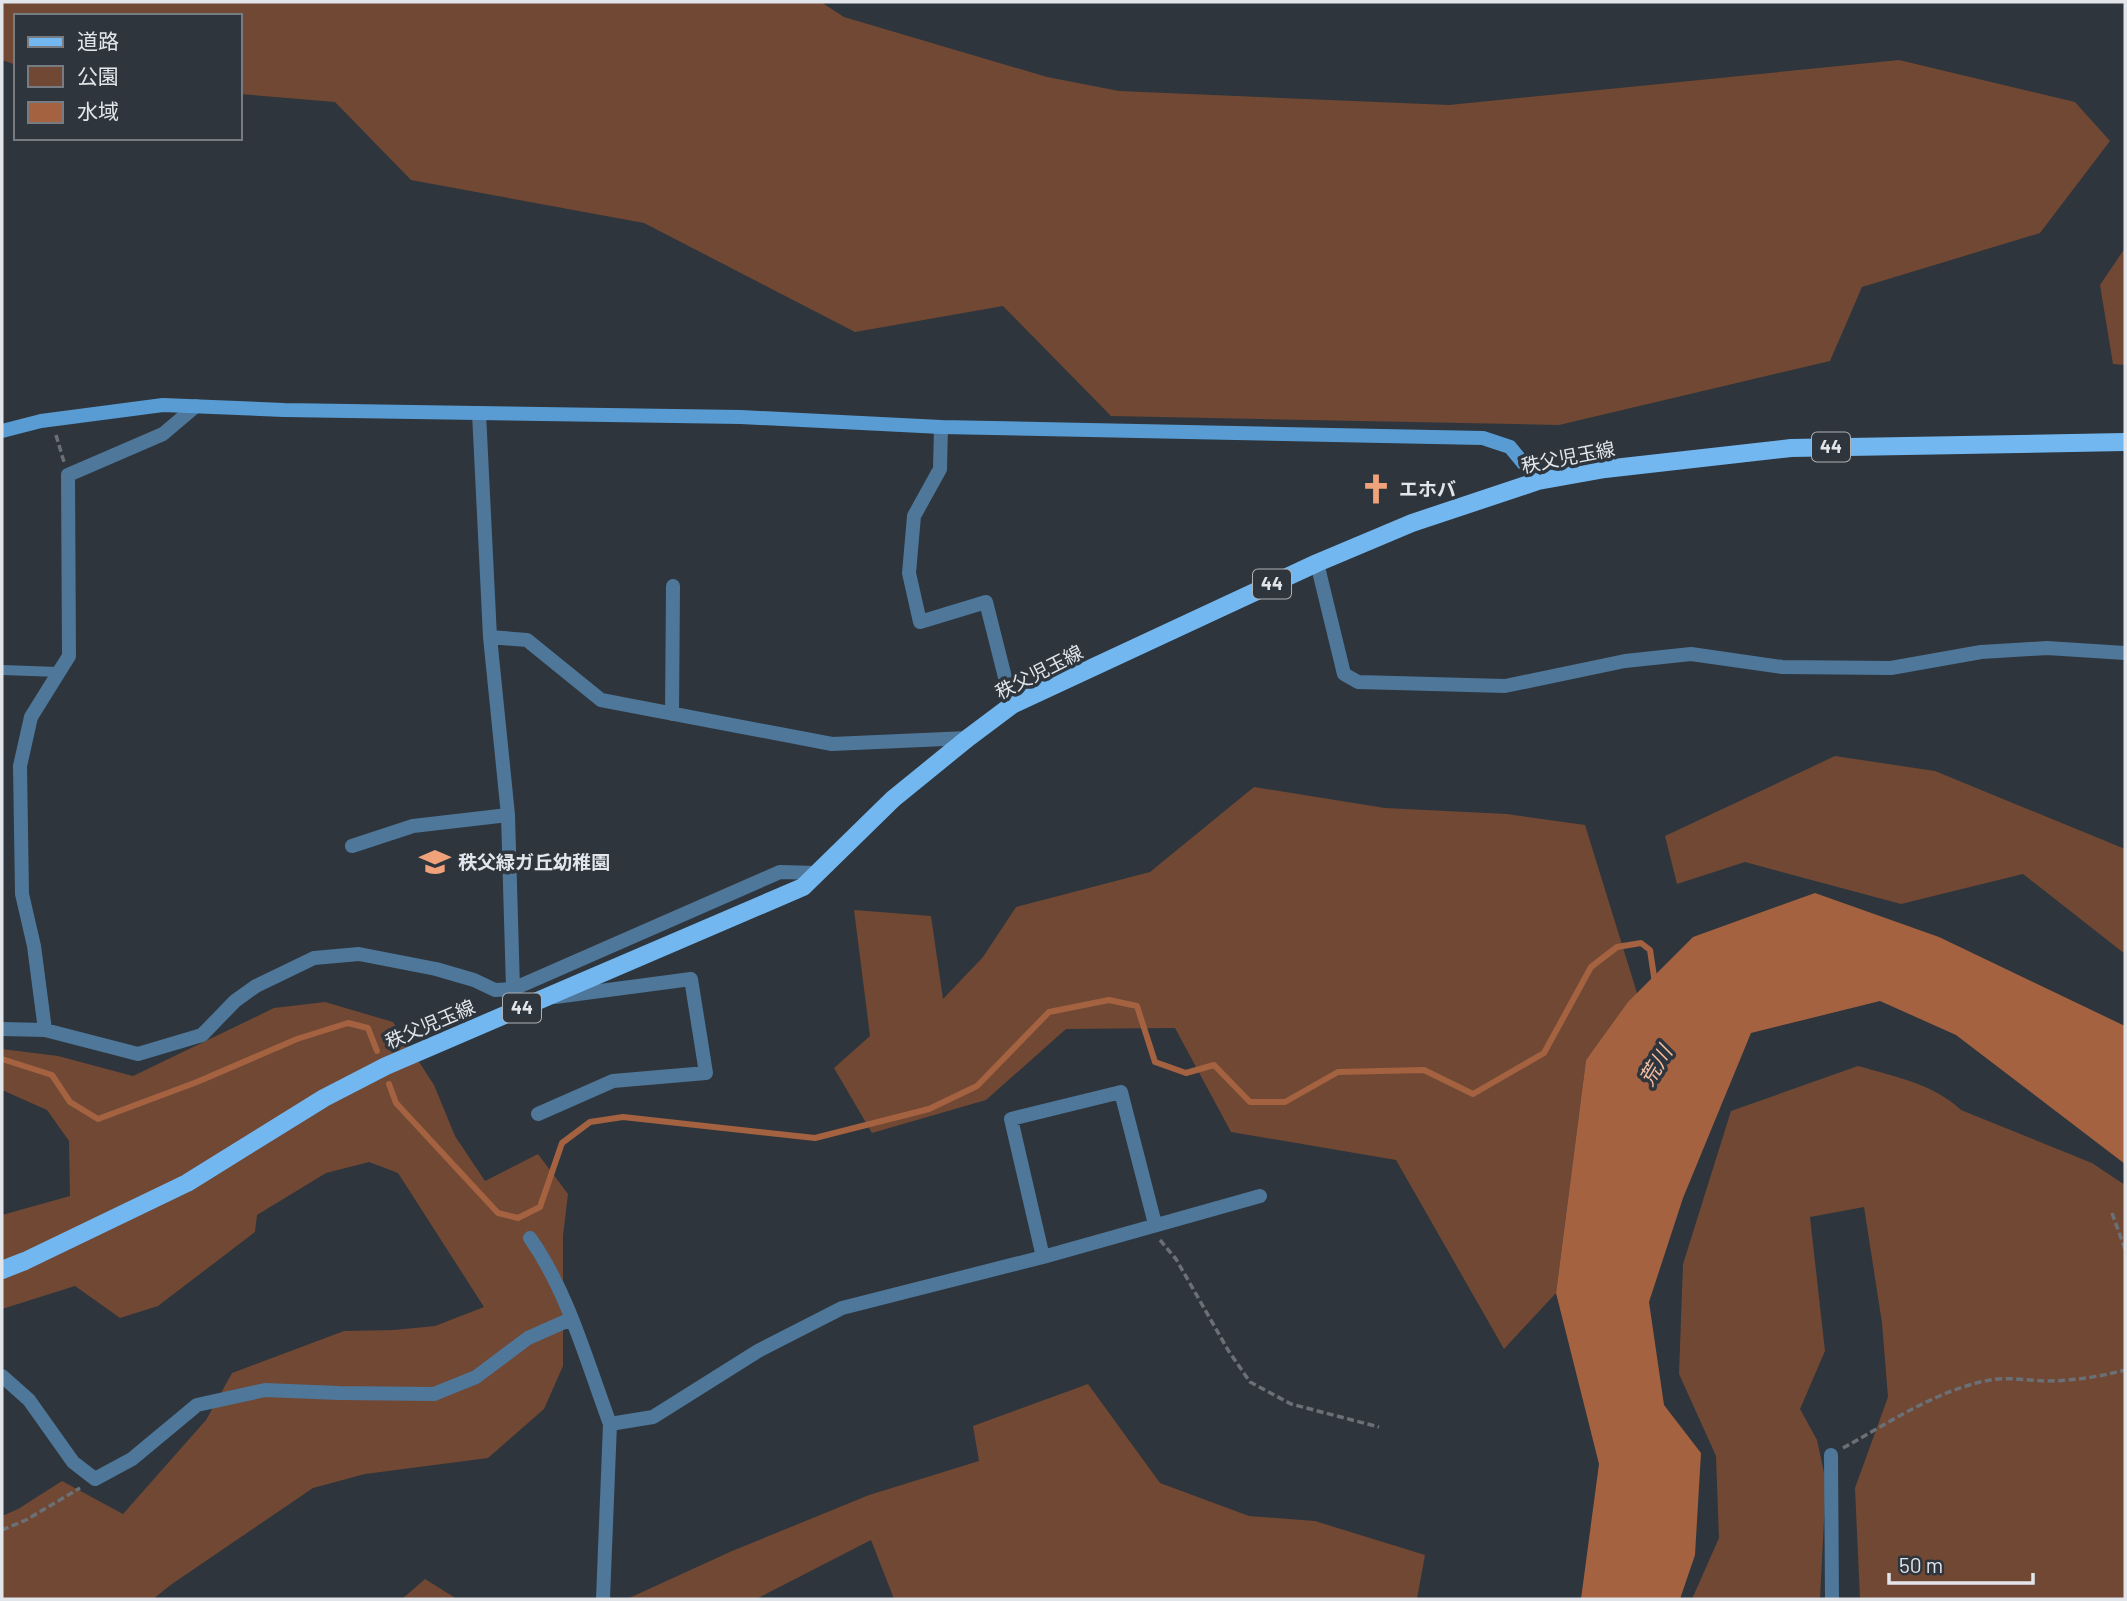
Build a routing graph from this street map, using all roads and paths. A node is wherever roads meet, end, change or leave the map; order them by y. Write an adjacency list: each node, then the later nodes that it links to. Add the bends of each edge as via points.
1 (196, 406): 2 (street); 3 (street, via 163,405); 7 (street, via 163,434)
2 (479, 413): 4 (street, via 741,417); 11 (street)
3 (52, 420): 5 (street); 7 (path)
4 (941, 427): 8 (street, via 1483,438 1510,447); 15 (street, via 940,469 914,516 909,573 920,622 986,601)
5 (2, 431)
6 (2125, 442): 8 (main road, 秩父児玉線 / 44, via 1791,448)
7 (68, 475): 14 (street, via 69,656)
8 (1538, 481): 9 (main road, 秩父児玉線 / 44, via 1412,523)
9 (1317, 563): 12 (street, via 1344,674 1358,682 1505,686 1691,654 1782,667 1891,668 2021,649); 15 (main road, 秩父児玉線 / 44)
10 (673, 586): 16 (street)
11 (490, 638): 16 (street, via 527,640 601,700); 18 (street)
12 (2125, 653)
13 (2, 670): 14 (lane)
14 (59, 671): 24 (street, via 31,717 20,766 22,894)
15 (1012, 705): 17 (main road, 秩父児玉線 / 44)
16 (672, 714): 17 (street, via 832,744)
17 (968, 738): 20 (main road, 秩父児玉線 / 44, via 893,799)
18 (508, 815): 19 (street, via 413,826); 21 (street)
19 (352, 846)
20 (817, 873): 21 (street, via 780,873); 22 (main road, 秩父児玉線 / 44, via 803,887)
21 (513, 989): 24 (street, via 495,990 436,969 359,954 314,958 256,986 202,1035 138,1054)
22 (545, 999): 25 (street, via 691,979 706,1073 613,1081); 33 (main road, 秩父児玉線 / 44, via 386,1066 324,1098 187,1183)
23 (2, 1029): 24 (street)
24 (46, 1030)
25 (538, 1114)
26 (1259, 1196): 28 (street)
27 (2112, 1213): 31 (path)
28 (1155, 1224): 29 (street); 32 (street, via 1121,1092 1011,1119)
29 (1131, 1233): 32 (street); 38 (path, via 1162,1241 1250,1382 1292,1404)
30 (530, 1238): 34 (street, via 545,1259)
31 (2125, 1249)
32 (1043, 1257): 37 (street, via 842,1308 758,1351 653,1417)
33 (2, 1270)
34 (571, 1319): 37 (street); 40 (street, via 528,1338 476,1377 434,1394 265,1390 197,1405 132,1459)
35 (2125, 1370): 39 (path, via 2094,1378 1992,1380 1946,1393)
36 (2, 1376): 40 (street, via 29,1400 73,1462)
37 (610, 1424): 42 (street)
38 (1379, 1427)
39 (1832, 1455): 43 (street)
40 (95, 1479): 41 (path)
41 (2, 1530)
42 (603, 1599)
43 (1832, 1599)

